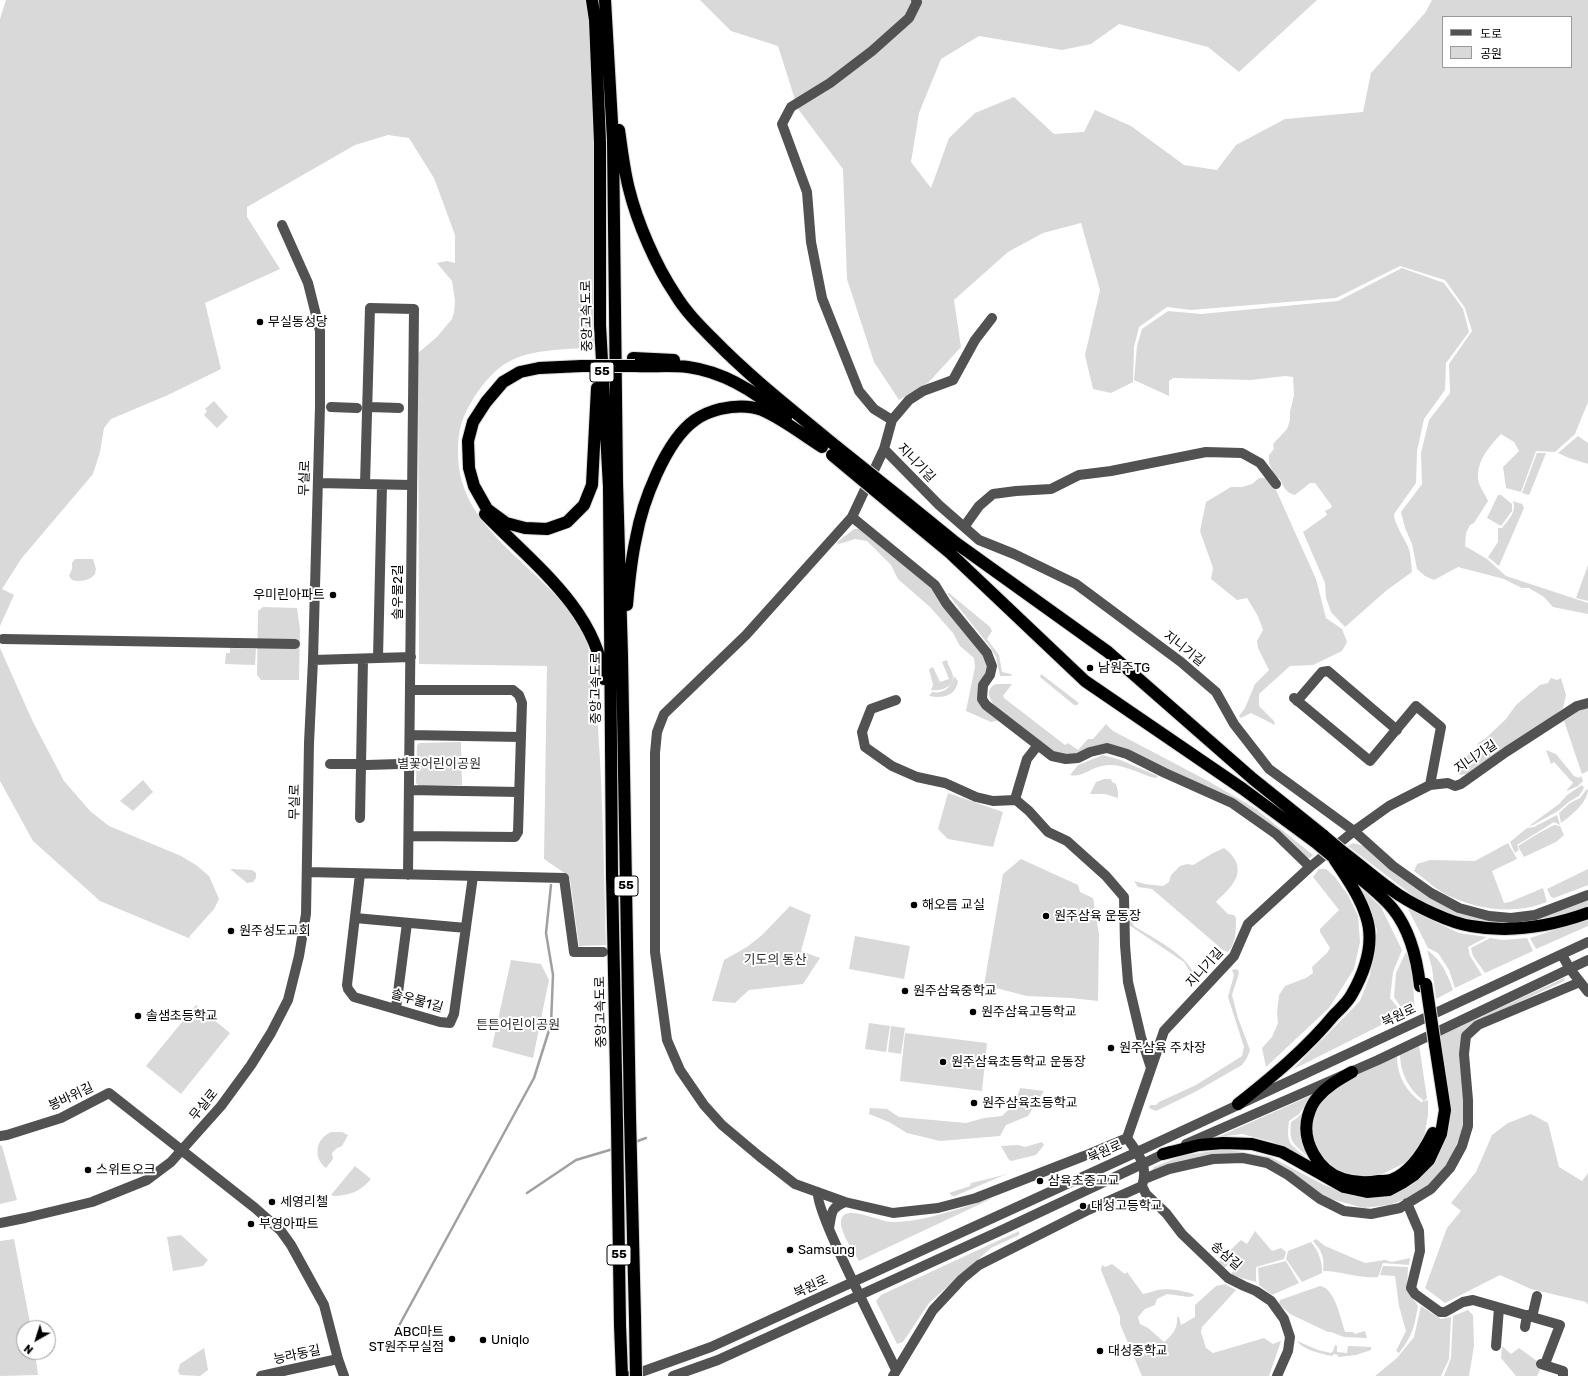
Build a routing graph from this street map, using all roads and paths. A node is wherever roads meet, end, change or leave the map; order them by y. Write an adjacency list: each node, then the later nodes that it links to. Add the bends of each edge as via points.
1 (592, 0): 7 (highway, 중앙고속도로 / 55, via 600,142)
2 (605, 0): 4 (highway, 중앙고속도로 / 55)
3 (916, 0): 15 (street, via 909,18 872,51 791,107 782,124 807,192 811,242 822,298 859,391 874,409)
4 (610, 73): 10 (highway, via 629,190 660,270 675,296 698,324); 29 (highway, 중앙고속도로 / 55)
5 (282, 225): 19 (street, 무실로, via 308,282 320,331)
6 (992, 318): 15 (street, via 975,340 952,380 908,400)
7 (600, 325): 9 (highway, via 592,484 584,505 567,522 547,529 525,528 506,522 487,509 474,486 469,468 468,441 473,422 503,382 520,372); 37 (highway, 중앙고속도로 / 55, via 609,487)
8 (634, 362): 9 (highway); 10 (highway, via 687,361 714,367 742,377); 16 (highway, via 688,367 740,385 767,402)
9 (582, 363): 37 (highway, via 566,359 538,360 517,365 498,377 480,398 466,421 462,442 463,469 469,489 483,512 555,584 592,636 603,664)
10 (770, 393): 18 (highway)
11 (370, 406): 14 (street)
12 (331, 407): 13 (street)
13 (357, 408)
14 (399, 408)
15 (892, 420): 17 (street)
16 (822, 447): 18 (highway); 29 (highway, via 762,410 733,406 713,411 695,420 680,435 666,455 654,480 636,537)
17 (884, 449): 25 (street); 26 (street, 지니기길)
18 (835, 451): 24 (highway, bridge)
19 (318, 483): 20 (street); 33 (street, 무실로)
20 (365, 484): 22 (street); 23 (street, 솔우물2길, via 370,308 414,308)
21 (1276, 484): 26 (street, via 1260,463 1242,453 1206,452 1079,475 1051,489 993,494 979,506)
22 (382, 485): 23 (street); 31 (street)
23 (411, 485): 30 (street, 솔우물2길)
24 (895, 500): 53 (highway, via 1108,652); 53 (highway, via 1085,681)
25 (852, 517): 41 (street, via 935,585 946,604 987,653 992,666 990,675 982,685 982,699 986,705); 84 (street, via 746,635 664,714 657,732 655,753 650,952 667,1040 680,1070 704,1105 722,1125 795,1184)
26 (964, 527): 51 (street, 지니기길, via 979,540 1076,584 1181,662 1216,692 1234,724 1270,769)
27 (3, 639): 28 (street)
28 (295, 644)
29 (622, 656): 104 (highway, 중앙고속도로 / 55, bridge)
30 (411, 657): 31 (street); 34 (street, 솔우물2길)
31 (378, 658): 32 (street)
32 (363, 659): 33 (street); 50 (street)
33 (313, 660): 56 (street, 무실로)
34 (411, 690): 39 (street, 솔우물2길); 40 (street, via 513,690 519,695 522,703)
35 (896, 700): 49 (street, via 871,709 862,732 865,747 873,754 911,774 945,783 976,797 993,801)
36 (1588, 703): 46 (street, 지니기길, via 1577,706 1461,784 1455,786 1448,782)
37 (610, 724): 102 (highway, 중앙고속도로 / 55)
38 (1397, 730): 38 (street, via 1370,761 1295,700 1322,672 1328,671); 46 (street, via 1416,706 1441,727)
39 (410, 735): 40 (street); 47 (street, 솔우물2길)
40 (520, 737): 48 (street)
41 (1038, 745): 49 (street, via 1027,759); 55 (street, via 1052,756 1066,759 1078,758 1107,748 1127,754 1232,803 1276,834)
42 (330, 764): 43 (street)
43 (355, 764)
44 (399, 764): 45 (street)
45 (367, 765)
46 (1430, 785): 51 (street, 지니기길, via 1389,806)
47 (409, 790): 48 (street); 52 (street, 솔우물2길)
48 (519, 792): 52 (street, via 518,832 515,837)
49 (1016, 800): 74 (street, via 1048,832 1068,842 1106,876 1124,897 1128,982)
50 (360, 818)
51 (1354, 831): 55 (street, 지니기길); 60 (street, 지니기길, via 1393,866 1431,894 1459,908 1489,916 1517,917 1535,915)
52 (409, 836): 58 (street, 솔우물2길)
53 (1320, 839): 54 (highway, bridge)
54 (1338, 855): 61 (highway, via 1399,895 1441,916 1470,926 1541,926); 73 (highway, via 1383,898 1402,923 1412,946 1423,985); 76 (highway, via 1366,917 1369,944 1365,968 1351,996 1326,1026 1280,1070)
55 (1310, 867): 74 (street, 지니기길, via 1248,924 1234,956 1164,1031)
56 (307, 872): 57 (street); 79 (street, 무실로, via 306,914 288,1000 250,1065 221,1106)
57 (360, 874): 58 (street); 62 (street, 솔우물1길)
58 (408, 875): 59 (street)
59 (473, 876): 64 (street, 솔우물1길); 66 (street, via 564,878 574,952)
60 (1588, 895)
61 (1588, 913)
62 (355, 918): 63 (street); 72 (street, 솔우물1길, via 348,989 354,997)
63 (407, 923): 64 (street); 72 (street)
64 (466, 928): 72 (street, 솔우물1길, via 454,1014 450,1024)
65 (1588, 942): 67 (street, 북원로)
66 (604, 952)
67 (1562, 955): 69 (street); 76 (street, 북원로)
68 (1588, 960): 69 (street, 북원로)
69 (1570, 969): 70 (street); 75 (street, 북원로)
70 (1580, 982): 71 (street); 86 (street, via 1478,1025 1466,1036 1464,1054 1468,1126 1462,1146 1450,1168 1431,1189)
71 (1588, 992)
72 (396, 1008)
73 (1432, 1046): 75 (highway, via 1437,1111 1434,1134 1422,1154 1407,1170 1391,1180 1365,1183 1342,1178 1326,1169 1314,1156 1307,1139 1306,1123 1317,1097); 81 (highway, via 1445,1110 1441,1134 1429,1160 1402,1184 1389,1190 1367,1192 1344,1187 1282,1152 1252,1144 1199,1145)
74 (1151, 1068): 78 (street, 지니기길)
75 (1352, 1072): 81 (street, 북원로)
76 (1238, 1104): 80 (street, 북원로)
77 (0, 1136): 79 (street, 봉바위길, via 61,1118 109,1093)
78 (1127, 1138): 80 (street); 85 (street, via 976,1198 938,1208 893,1214)
79 (182, 1151): 87 (street, 무실로, via 146,1180 99,1199); 96 (street, via 281,1231 324,1304)
80 (1137, 1152): 82 (street); 89 (street, 북원로)
81 (1163, 1154): 82 (street, 북원로)
82 (1144, 1164): 83 (street); 90 (street, 북원로)
83 (1143, 1182): 86 (street, via 1169,1169 1213,1159 1243,1158 1266,1163 1344,1212 1371,1214 1400,1208); 97 (street, via 979,1265 933,1310); 106 (street, 송삼길, via 1146,1194 1166,1213 1182,1234 1228,1278 1271,1301 1284,1320 1290,1338 1288,1352)
84 (818, 1192): 85 (street); 88 (street, via 821,1210)
85 (845, 1202): 88 (street, via 836,1205)
86 (1407, 1203): 92 (street, via 1419,1232 1420,1251 1411,1288 1415,1294 1440,1312 1473,1300)
87 (0, 1223)
88 (829, 1228): 89 (street)
89 (853, 1281): 90 (street); 103 (street, 북원로, via 711,1347)
90 (860, 1295): 97 (street); 105 (street, 북원로, via 718,1360)
91 (1537, 1296): 93 (street)
92 (1499, 1308): 93 (street); 95 (street)
93 (1529, 1316): 94 (street); 98 (street, via 1560,1325 1543,1364 1563,1371)
94 (1525, 1327)
95 (1496, 1346)
96 (338, 1359): 99 (street, 능라동길); 100 (street); 101 (street)
97 (895, 1373)
98 (1563, 1375)
99 (261, 1376)
100 (336, 1376)
101 (344, 1376)
102 (622, 1376)
103 (630, 1376)
104 (636, 1376)
105 (673, 1376)
106 (1277, 1376)

